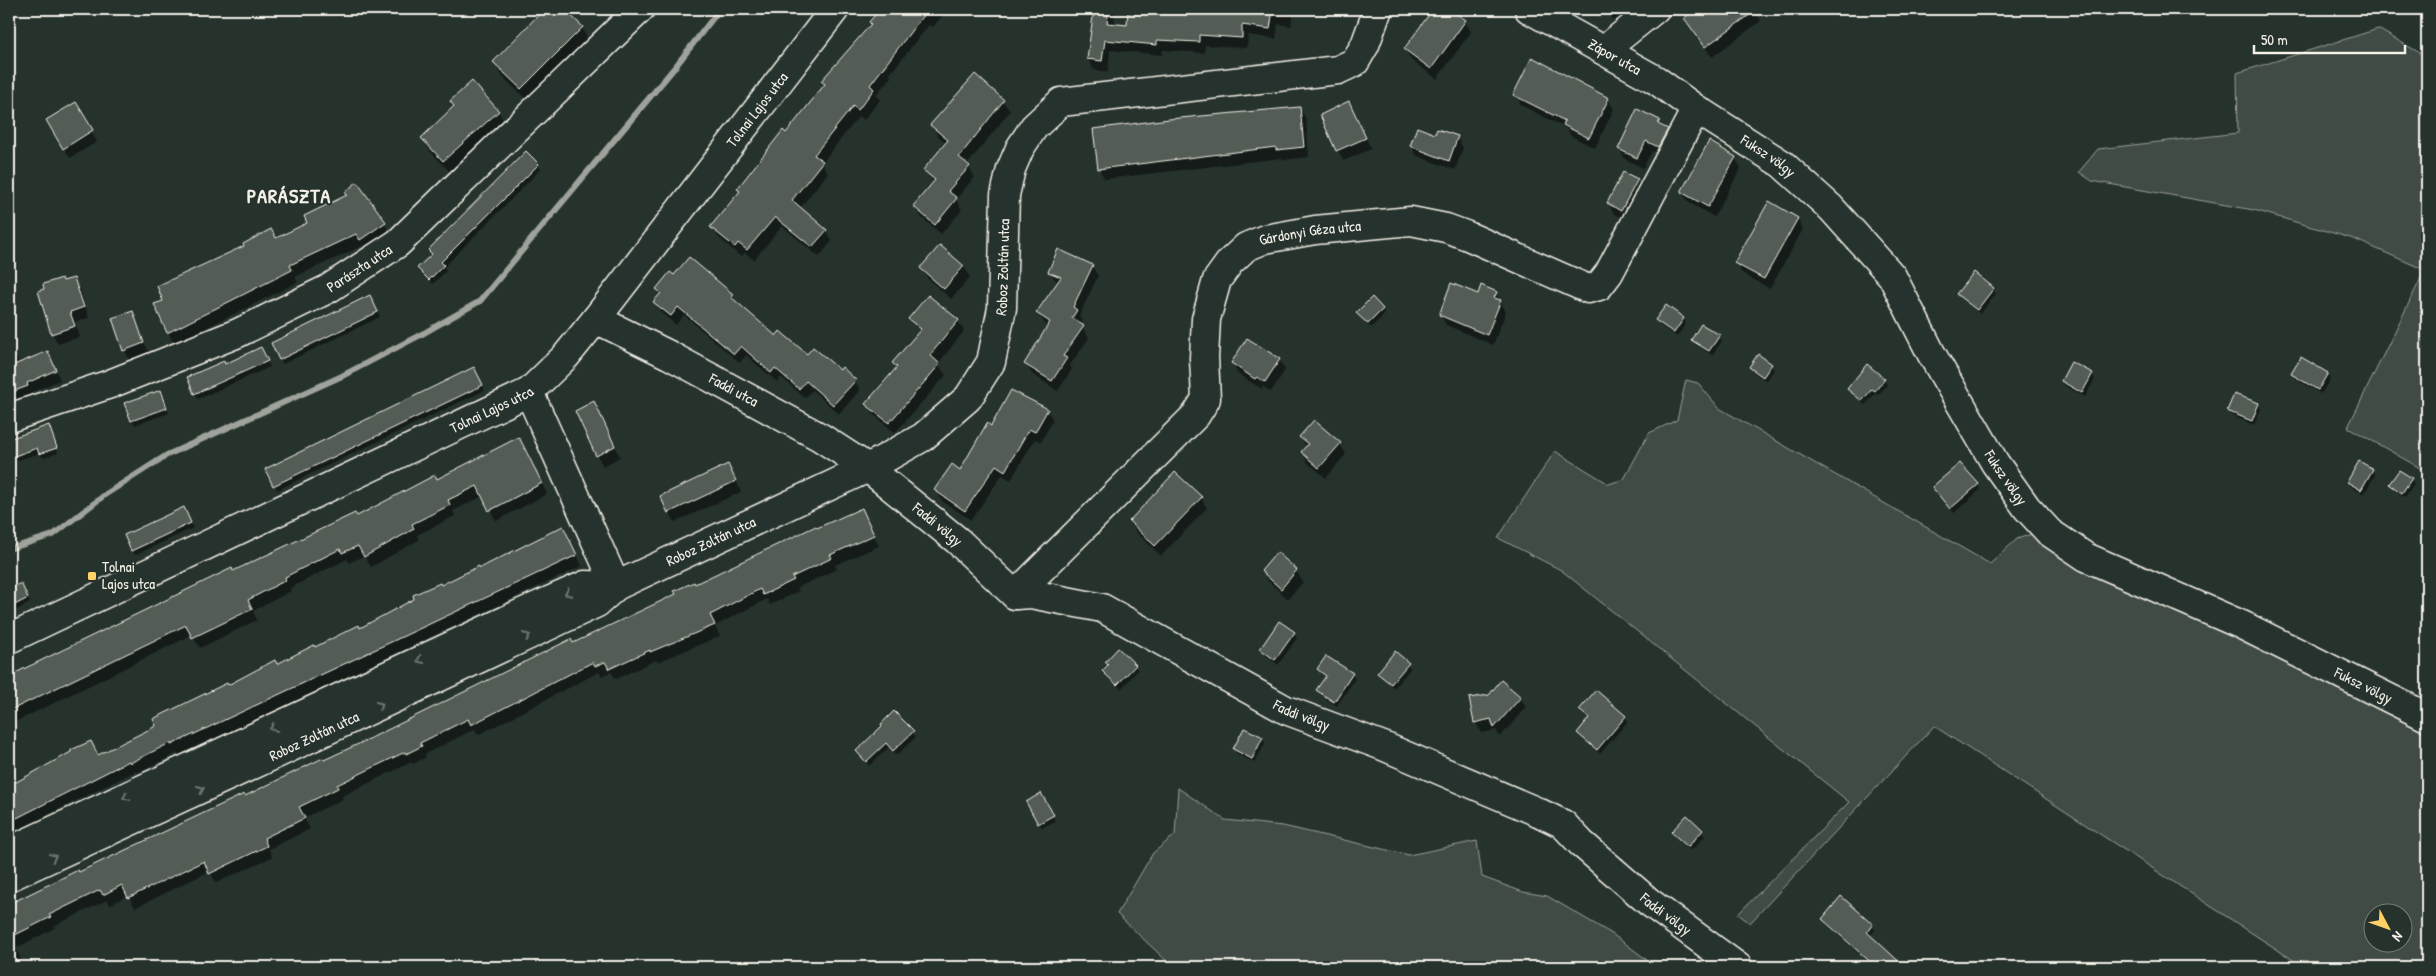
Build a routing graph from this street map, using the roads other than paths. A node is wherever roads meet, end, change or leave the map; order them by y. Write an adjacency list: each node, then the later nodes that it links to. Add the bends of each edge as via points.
1 (640, 9): 10 (street, Parászta utca, via 398,243 328,290 238,332 119,380)
2 (835, 9): 8 (street, Tolnai Lajos utca)
3 (1378, 9): 11 (street, Roboz Zoltán utca, via 1356,62 1338,70 1061,102 1034,127 1011,169 1005,195 1002,308 991,362 968,398 923,437)
4 (1529, 9): 6 (street, Zápor utca)
5 (1655, 9): 6 (street)
6 (1604, 50): 7 (street, Zápor utca, via 1656,80)
7 (1696, 109): 13 (street, Gárdonyi Géza utca, via 1609,273 1599,286 1588,289 1461,233 1411,221 1315,230 1265,239 1246,247 1217,280 1211,298 1205,339 1206,399 1196,415); 15 (street, Fuksz völgy, via 1782,164 1831,208 1892,276 1931,353 1995,463 2027,508 2049,532 2086,557 2242,625)
8 (596, 320): 9 (street, Tolnai Lajos utca, via 566,356); 11 (street, Faddi utca, via 686,364 820,437)
9 (529, 392): 12 (street); 14 (street, Tolnai Lajos utca)
10 (9, 418)
11 (868, 468): 12 (street, Roboz Zoltán utca); 13 (street, Faddi völgy, via 958,540)
12 (616, 586): 16 (street, Roboz Zoltán utca, one-way to 16, via 585,585); 17 (street, Roboz Zoltán utca, one-way to 12, via 597,603)
13 (1015, 595): 18 (street, Faddi völgy, via 1031,594 1102,608 1286,710 1425,763 1563,824 1581,844 1649,902)
14 (9, 639)
15 (2427, 717)
16 (9, 851)
17 (9, 877)
18 (1738, 967)

